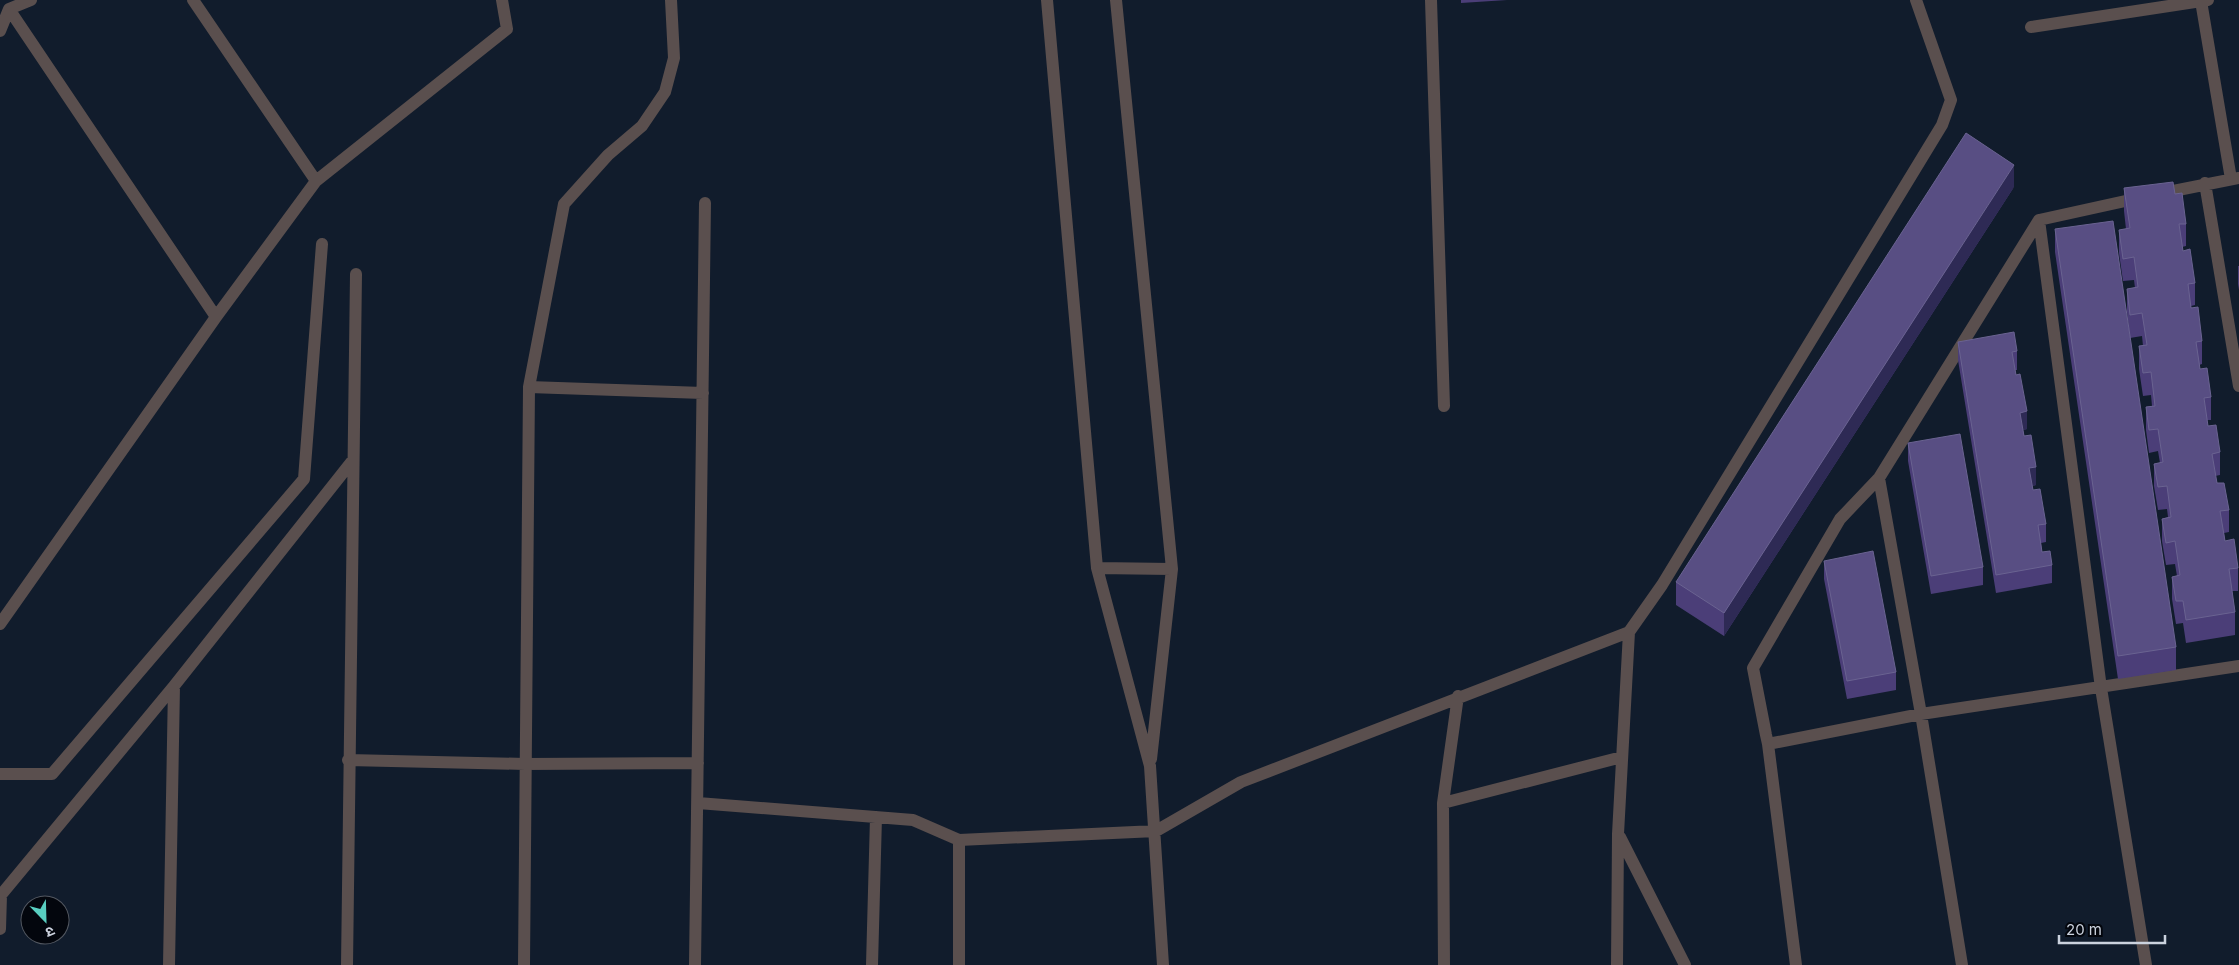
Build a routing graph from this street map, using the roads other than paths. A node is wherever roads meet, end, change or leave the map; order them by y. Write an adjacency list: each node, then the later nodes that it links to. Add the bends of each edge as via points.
1 (31, 0): 10 (street)
2 (193, 0): 14 (street)
3 (502, 0): 14 (street, via 506,29)
4 (671, 0): 22 (street, via 674,58 665,92 642,126 608,155 564,204)
5 (1047, 0): 27 (street)
6 (1116, 0): 28 (street)
7 (1431, 0): 24 (street)
8 (1916, 0): 30 (street, via 1951,100 1942,125 1662,585)
9 (2205, 0): 11 (street); 13 (street)
10 (10, 9): 12 (street); 20 (street)
11 (2031, 26)
12 (0, 31)
13 (2235, 178): 15 (street)
14 (316, 181): 20 (street)
15 (2205, 183): 17 (street); 21 (street)
16 (705, 203): 23 (street)
17 (2039, 220): 26 (street); 33 (street)
18 (322, 244): 42 (street, via 304,479 52,774)
19 (356, 274): 25 (street)
20 (216, 317): 29 (street)
21 (2239, 386)
22 (529, 388): 23 (street); 40 (street)
23 (703, 393): 39 (street)
24 (1444, 406)
25 (353, 460): 32 (street); 38 (street)
26 (1879, 478): 35 (street); 36 (street, via 1840,519 1753,668)
27 (1097, 568): 28 (street); 41 (street)
28 (1172, 569): 41 (street)
29 (0, 624)
30 (1629, 632): 34 (street); 37 (street)
31 (2239, 666): 33 (street)
32 (174, 686): 49 (street, via 1,895); 50 (street)
33 (2101, 688): 35 (street); 62 (street)
34 (1458, 696): 44 (street); 46 (street, via 1241,782)
35 (1921, 714): 36 (street); 61 (street)
36 (1768, 744): 60 (street)
37 (1622, 757): 44 (street); 47 (street)
38 (348, 760): 40 (street); 51 (street)
39 (698, 763): 40 (street); 43 (street)
40 (525, 764): 52 (street)
41 (1150, 766): 46 (street)
42 (0, 774)
43 (698, 803): 45 (street); 53 (street)
44 (1443, 803): 57 (street)
45 (876, 817): 48 (street, via 913,820); 54 (street)
46 (1156, 831): 48 (street); 56 (street)
47 (1618, 834): 58 (street); 59 (street)
48 (959, 840): 55 (street)
49 (0, 929)
50 (169, 965)
51 (347, 965)
52 (524, 965)
53 (695, 965)
54 (872, 965)
55 (958, 965)
56 (1163, 965)
57 (1444, 965)
58 (1617, 965)
59 (1685, 965)
60 (1796, 965)
61 (1962, 965)
62 (2146, 965)

